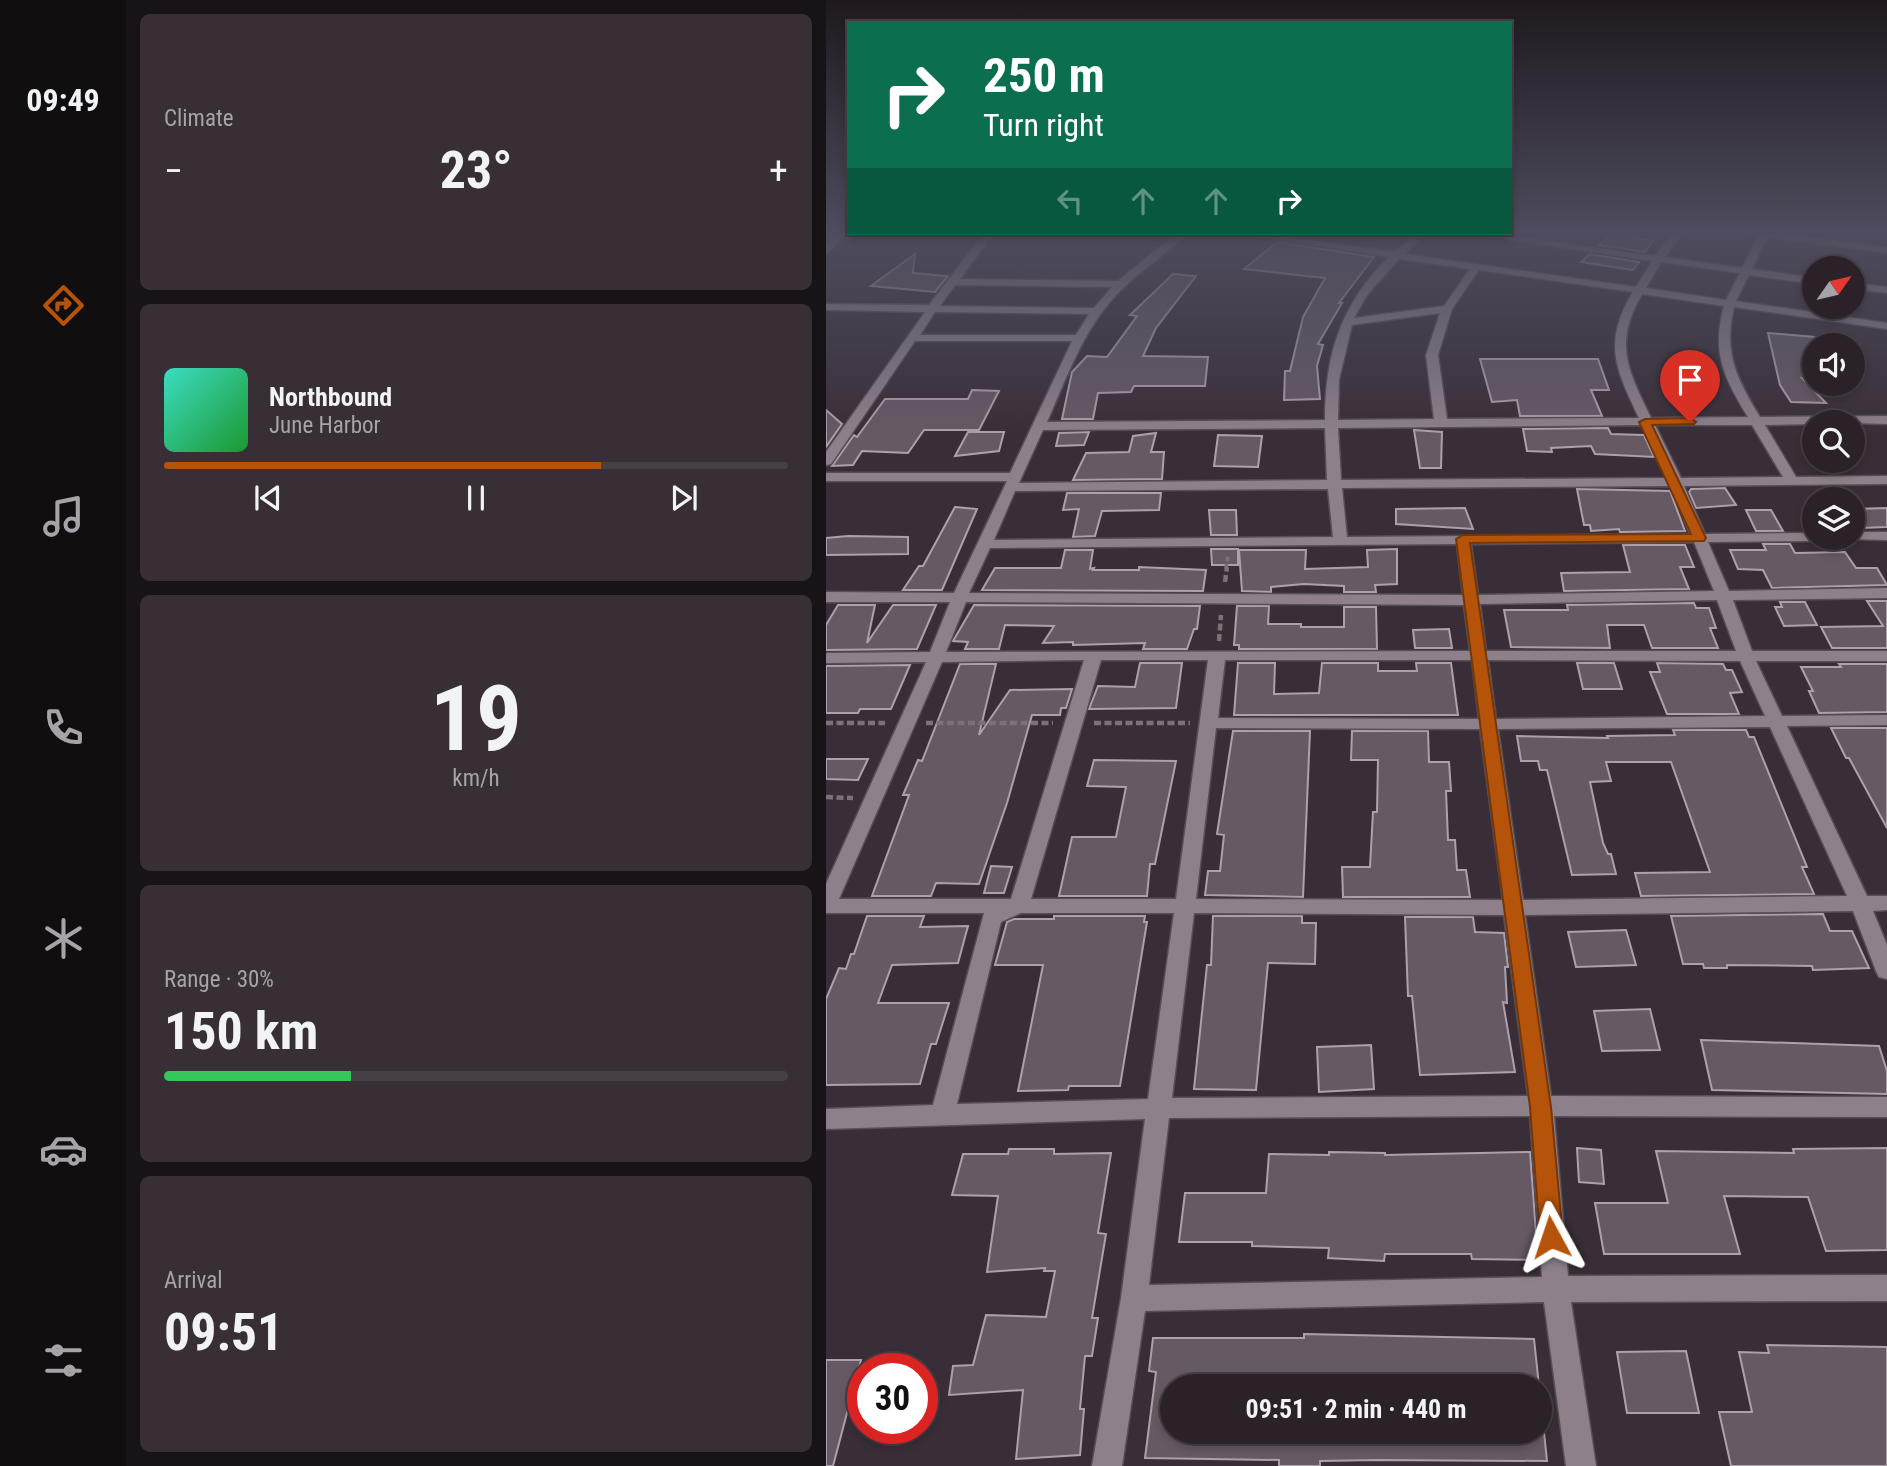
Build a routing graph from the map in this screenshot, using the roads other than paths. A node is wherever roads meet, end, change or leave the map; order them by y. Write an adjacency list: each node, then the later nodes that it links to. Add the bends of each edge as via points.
1 (938, 301): 9 (street)
2 (1103, 301): 11 (street)
3 (1358, 301): 12 (street)
4 (1452, 301): 10 (street)
5 (1633, 301): 18 (street, via 1621,326 1619,354)
6 (1719, 301): 7 (street)
7 (1730, 303): 13 (street); 17 (street, via 1723,349 1734,384)
8 (826, 307): 9 (street)
9 (932, 309): 11 (street); 14 (street)
10 (1447, 309): 12 (street); 19 (street, via 1432,355)
11 (1095, 311): 15 (street)
12 (1347, 322): 20 (street, via 1336,363)
13 (1887, 326)
14 (912, 338): 15 (street); 22 (street)
15 (1079, 338): 21 (street)
16 (1887, 420): 17 (street)
17 (1759, 421): 18 (street); 26 (street)
18 (1645, 422): 19 (street); 25 (street)
19 (1441, 423): 20 (street)
20 (1333, 424): 21 (street); 28 (street)
21 (1037, 426): 27 (street)
22 (826, 461)
23 (826, 477): 27 (street)
24 (1887, 480): 26 (street)
25 (1675, 481): 26 (street); 28 (street); 32 (street)
26 (1792, 481)
27 (1014, 482): 28 (street); 35 (street)
28 (1335, 483): 34 (street)
29 (1865, 536): 30 (street)
30 (1887, 536)
31 (1802, 537): 32 (street)
32 (1699, 538): 33 (street); 37 (street)
33 (1463, 539): 34 (street); 40 (street)
34 (1340, 540): 35 (street)
35 (986, 544): 39 (street)
36 (1887, 593): 37 (street)
37 (1723, 595): 40 (street); 46 (street)
38 (826, 597): 39 (street)
39 (960, 597): 40 (street); 45 (street)
40 (1470, 600): 43 (street)
41 (1094, 655): 42 (street); 45 (street); 55 (street)
42 (1217, 656): 43 (street); 50 (street)
43 (1477, 656): 46 (street); 51 (street)
44 (1887, 656): 46 (street)
45 (935, 657): 47 (street); 54 (street)
46 (1746, 657): 49 (street)
47 (826, 658)
48 (1887, 720): 49 (street)
49 (1774, 721): 51 (street); 52 (street)
50 (1208, 723): 51 (street); 56 (street)
51 (1490, 724): 57 (street)
52 (1860, 903): 53 (street); 57 (street); 58 (street)
53 (1887, 903)
54 (826, 906): 55 (street)
55 (1019, 906): 56 (street); 62 (street, via 992,917)
56 (1184, 906): 57 (street); 61 (street)
57 (1512, 908): 59 (street)
58 (1887, 971)
59 (1541, 1107): 60 (street); 61 (street); 65 (street)
60 (1887, 1107)
61 (1160, 1110): 62 (street); 66 (street)
62 (943, 1113): 63 (street)
63 (826, 1119)
64 (1887, 1288): 65 (street)
65 (1556, 1289): 66 (street); 68 (street)
66 (1134, 1298): 67 (street)
67 (1107, 1466)
68 (1581, 1466)

